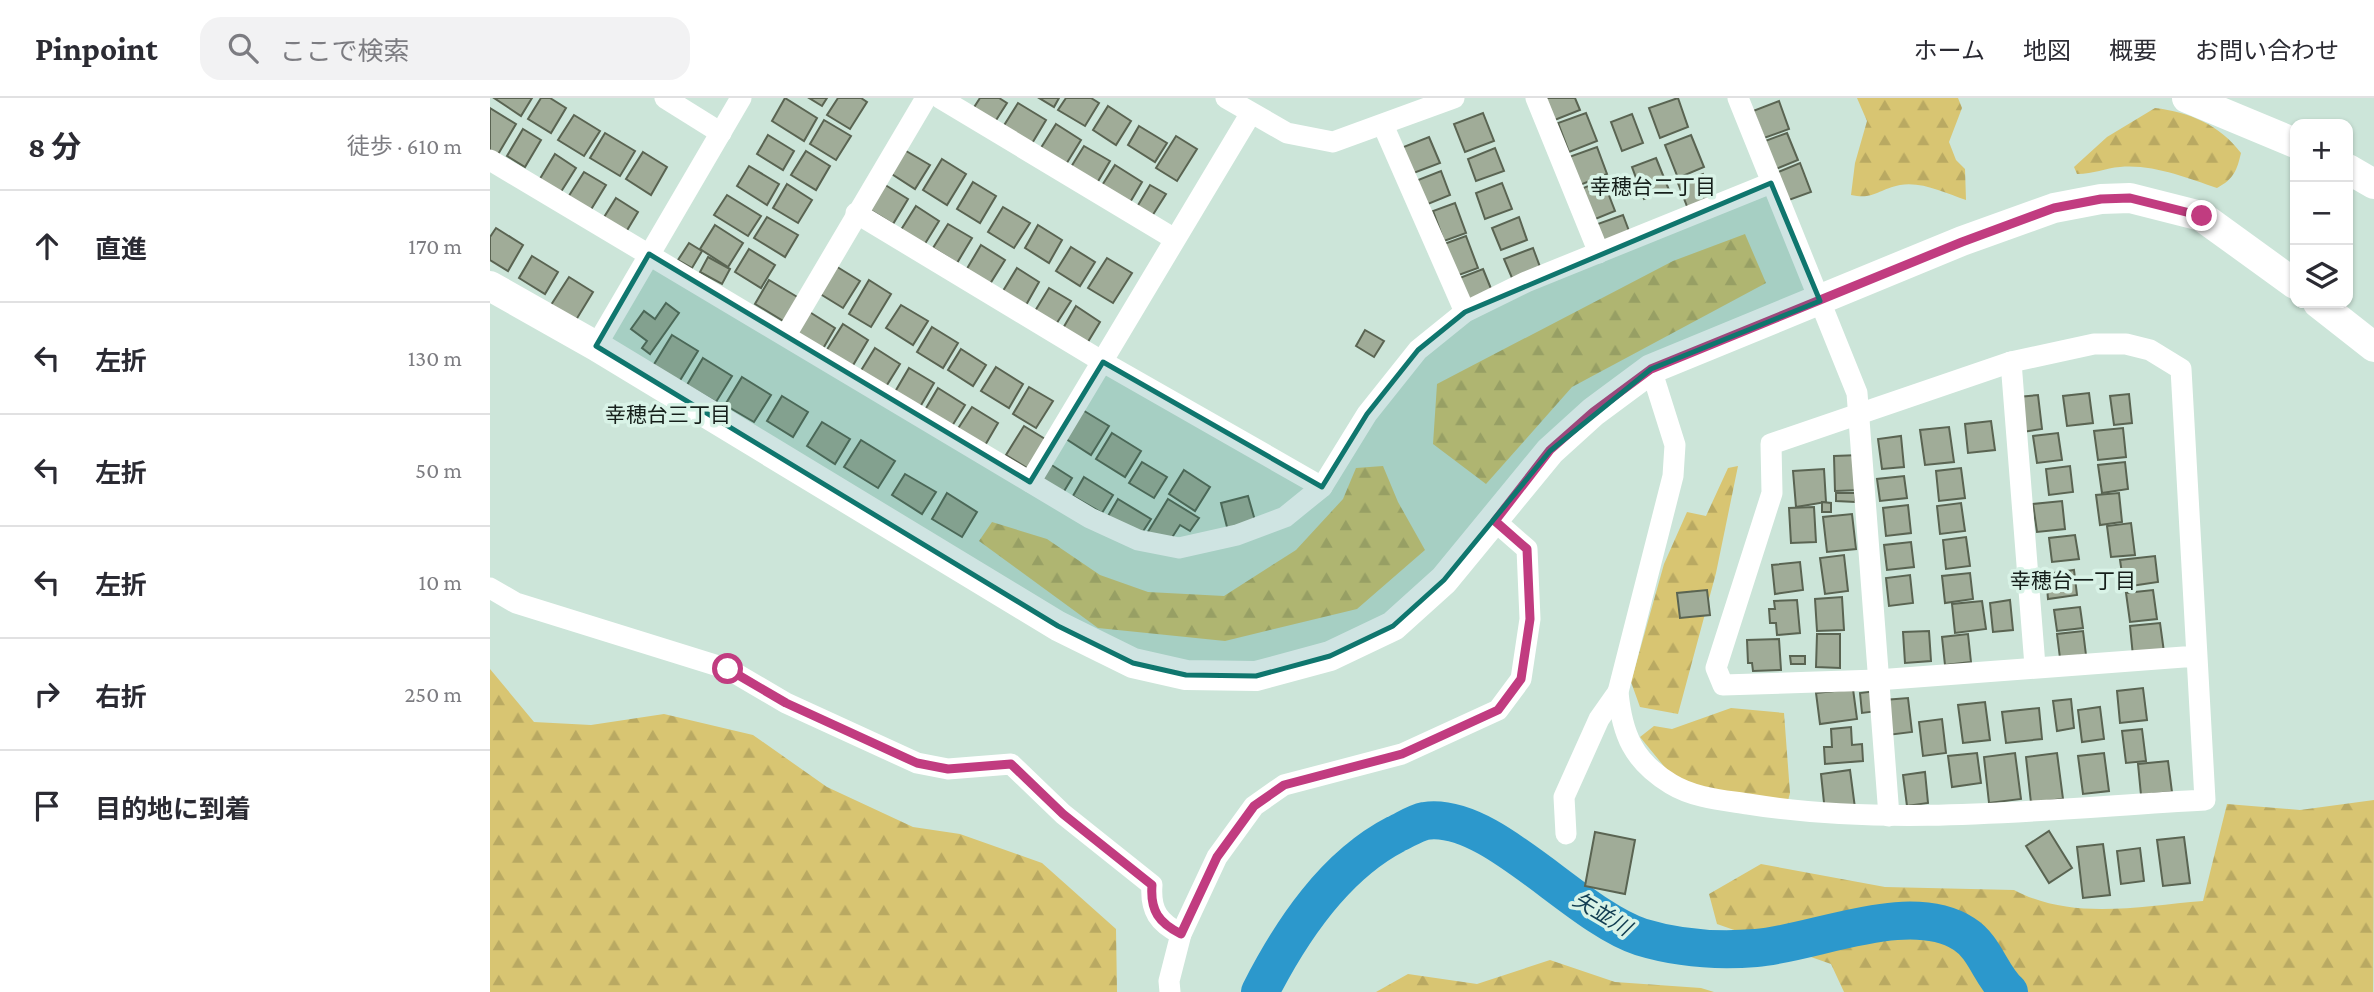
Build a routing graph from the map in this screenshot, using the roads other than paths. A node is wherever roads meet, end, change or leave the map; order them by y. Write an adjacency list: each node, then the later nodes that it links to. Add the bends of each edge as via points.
1 (664, 98): 12 (street)
2 (741, 98): 12 (street)
3 (926, 98): 18 (street)
4 (940, 98): 19 (street)
5 (1226, 98): 10 (street)
6 (1454, 98): 11 (street)
7 (1536, 98): 20 (street)
8 (1738, 98): 16 (street)
9 (2187, 98): 13 (street)
10 (1251, 113): 11 (street, via 1287,133 1333,142); 19 (street)
11 (1383, 125): 25 (street)
12 (721, 133): 21 (street)
13 (2290, 141)
14 (490, 160): 21 (street)
15 (2353, 172): 17 (street)
16 (1771, 183): 20 (street); 32 (street)
17 (2374, 184)
18 (856, 213): 26 (street); 29 (street)
19 (1173, 238): 29 (street)
20 (1599, 253): 25 (street)
21 (649, 254): 26 (street); 27 (street)
22 (2290, 280): 31 (street, via 2202,216 2130,198 2101,199 2054,208 1962,242)
23 (490, 286): 27 (street)
24 (2324, 308): 28 (street)
25 (1465, 312): 34 (street, via 1418,350 1367,414)
26 (786, 335): 33 (street)
27 (596, 346): 35 (street, via 1058,626 1133,663 1186,675 1256,676 1330,656 1393,626 1444,580)
28 (2374, 347)
29 (1103, 362): 33 (street); 34 (street)
30 (2011, 362): 32 (street); 37 (street, via 2094,344 2126,344 2150,350 2181,369); 38 (street)
31 (1651, 369): 35 (street, via 1550,450); 40 (street, via 1675,445 1673,476)
32 (1858, 403): 39 (street); 39 (street, via 1771,444 1772,493 1716,668 1723,685)
33 (1030, 482): 34 (street, via 1138,540 1180,548 1237,535 1285,517)
34 (1322, 487)
35 (1495, 521): 43 (street, via 1527,549 1530,619 1521,679 1498,710 1402,754 1284,785 1254,806 1217,857)
36 (490, 588): 43 (street, via 516,603 728,669 786,703 917,763 948,769 1011,764 1063,814 1152,885 1150,903 1162,924)
37 (2197, 656): 38 (street); 41 (street, via 2206,800)
38 (2035, 666): 39 (street)
39 (1877, 680): 41 (street)
40 (1618, 692): 41 (street, via 1621,726 1646,765 1673,785 1702,797 1803,813); 42 (street, via 1599,719 1564,797)
41 (1889, 816)
42 (1566, 834)
43 (1181, 934): 44 (street)
44 (1170, 992)

